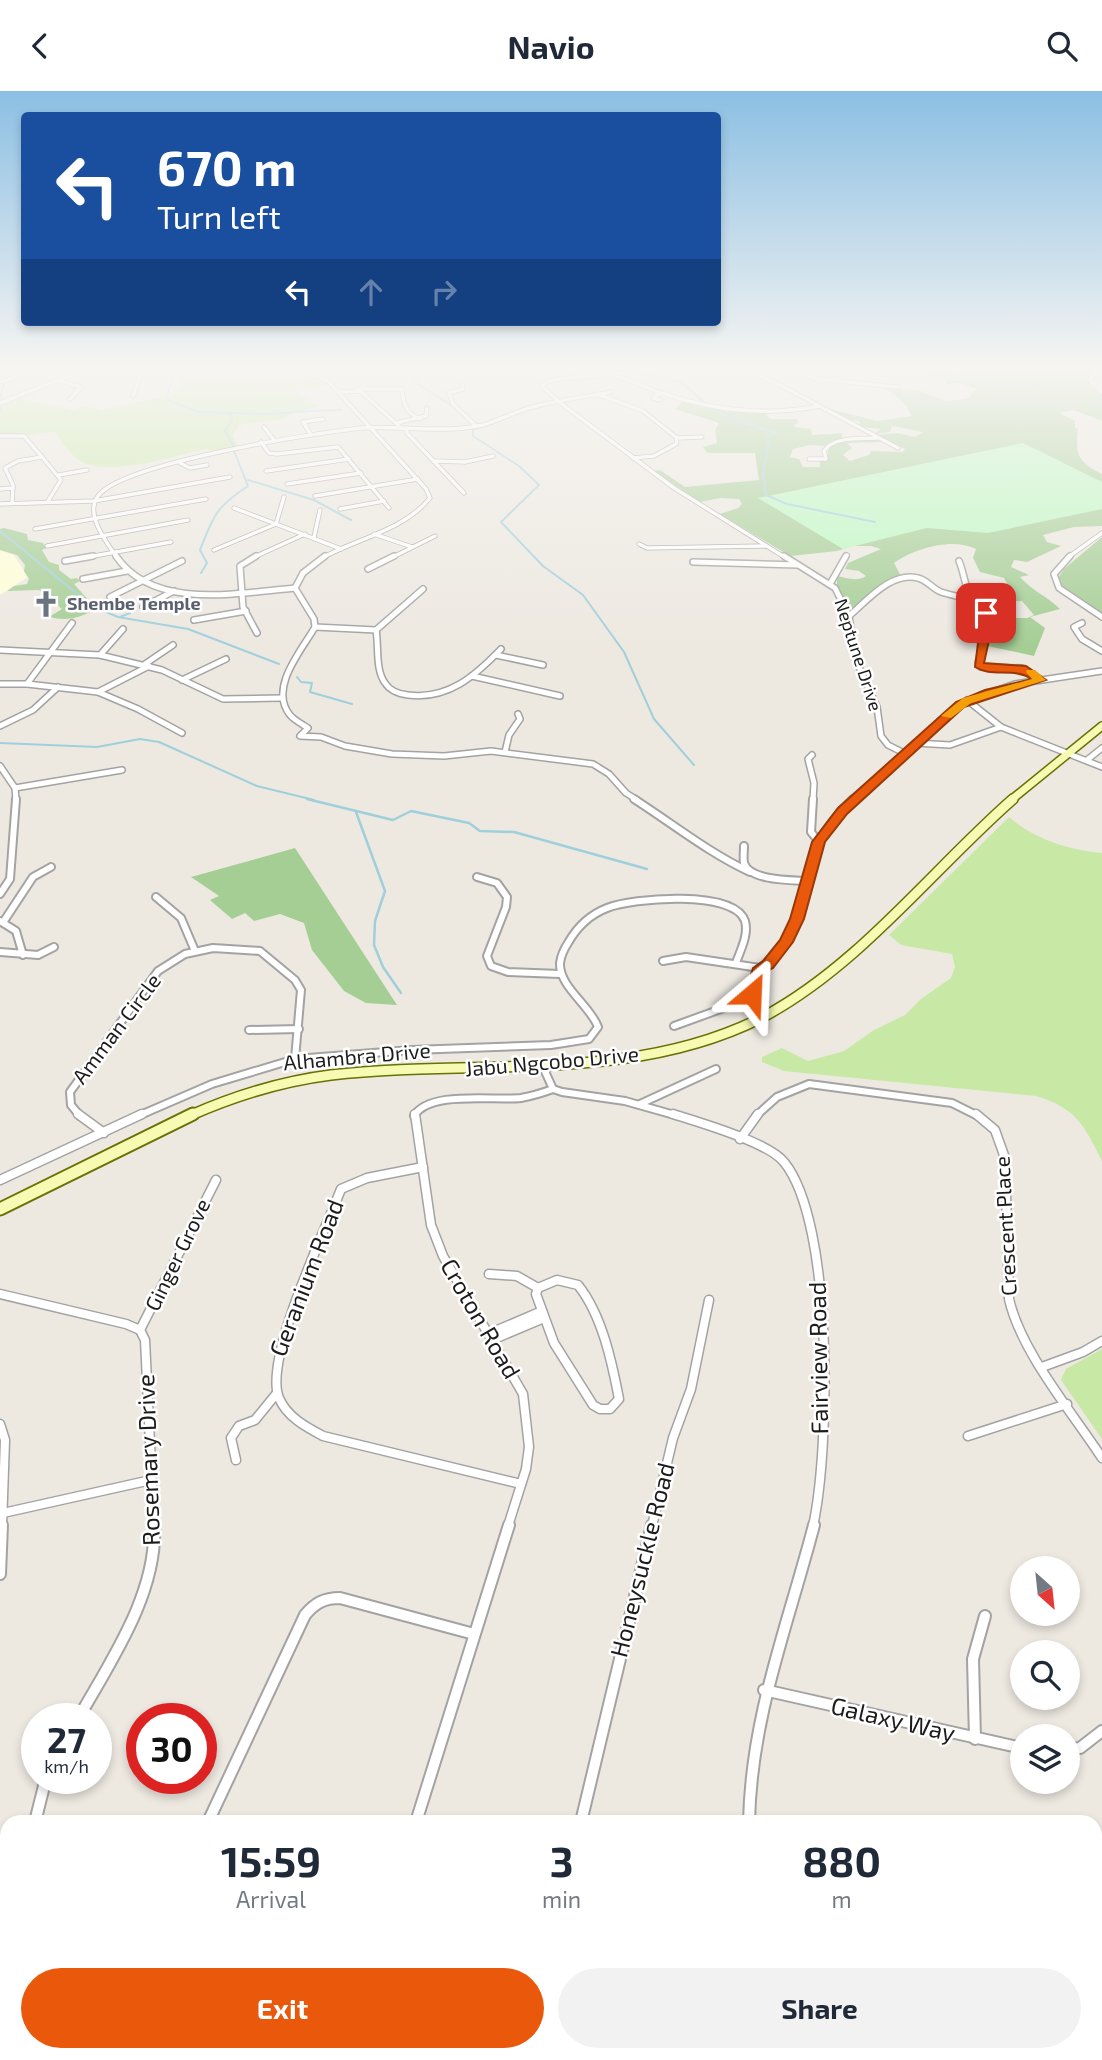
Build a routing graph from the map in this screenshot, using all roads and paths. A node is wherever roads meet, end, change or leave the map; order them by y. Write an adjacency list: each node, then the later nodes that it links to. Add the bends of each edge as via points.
1 (14, 463): 18 (street, via 5,471)
2 (48, 463): 13 (street)
3 (180, 463): 9 (street, via 190,468); 25 (street, via 122,479)
4 (322, 463): 11 (street)
5 (352, 463): 12 (street)
6 (404, 463): 15 (street)
7 (435, 463): 20 (street)
8 (640, 463): 46 (street, Neptune Drive)
9 (207, 465)
10 (87, 470): 13 (street)
11 (266, 471)
12 (361, 473): 16 (street); 17 (street)
13 (59, 475): 24 (street, via 61,482)
14 (230, 478): 25 (street)
15 (418, 479): 17 (street); 39 (street, via 429,493 424,507)
16 (287, 484)
17 (373, 487): 21 (street); 26 (street)
18 (13, 488): 19 (street); 27 (street)
19 (0, 489)
20 (464, 493)
21 (315, 496)
22 (284, 497): 35 (street)
23 (206, 499): 33 (street)
24 (48, 501): 25 (street); 27 (street)
25 (94, 501): 33 (street)
26 (384, 501): 30 (street); 31 (street)
27 (12, 503): 28 (street)
28 (0, 504)
29 (234, 508): 35 (street)
30 (389, 508)
31 (340, 509)
32 (320, 510): 42 (street)
33 (94, 519): 36 (street); 40 (street)
34 (188, 520): 40 (street)
35 (275, 524): 38 (street); 49 (street)
36 (35, 529)
37 (1102, 533): 71 (street, via 1067,558 1054,574 1059,588)
38 (305, 534): 42 (street); 65 (street, via 242,563)
39 (374, 534): 47 (street); 48 (street)
40 (105, 535): 45 (street); 50 (street)
41 (435, 535): 47 (street)
42 (314, 537): 48 (street)
43 (171, 542): 50 (street)
44 (639, 544): 46 (street, via 647,548)
45 (47, 546)
46 (767, 546): 56 (street, Neptune Drive)
47 (412, 547): 57 (street)
48 (341, 548): 62 (street, via 301,572)
49 (214, 550)
50 (116, 552): 52 (street); 58 (street)
51 (847, 555): 61 (street)
52 (65, 561)
53 (182, 561): 60 (street)
54 (959, 561): 67 (street, via 966,590)
55 (693, 562): 56 (street)
56 (799, 565): 61 (street, Neptune Drive)
57 (368, 569)
58 (127, 571): 59 (street); 60 (street)
59 (83, 579)
60 (144, 582): 64 (street); 66 (street)
61 (830, 584): 70 (street, Neptune Drive)
62 (295, 587): 65 (street); 75 (street)
63 (423, 589): 77 (street)
64 (174, 591): 65 (street); 68 (street)
65 (241, 591): 69 (street)
66 (110, 597)
67 (977, 602): 70 (street, via 940,591 922,579 910,579 884,586); 92 (street, via 988,622 978,663 984,668 1022,668)
68 (143, 607)
69 (246, 611): 72 (street); 78 (street)
70 (849, 616): 108 (street, Neptune Drive, via 855,658 877,707 881,736)
71 (1102, 617)
72 (194, 621)
73 (72, 623): 83 (street)
74 (1082, 623): 82 (street, via 1074,631)
75 (316, 627): 77 (street); 98 (street, via 284,684)
76 (123, 629): 84 (street)
77 (376, 630): 90 (street, via 382,677 390,689 414,696 438,695)
78 (257, 633)
79 (173, 645): 87 (street)
80 (501, 649): 85 (street)
81 (0, 650): 83 (street)
82 (1102, 651)
83 (51, 652): 84 (street); 94 (street)
84 (100, 655): 87 (street)
85 (496, 655): 88 (street); 90 (street)
86 (226, 659): 91 (street)
87 (147, 665): 91 (street); 96 (street)
88 (543, 665)
89 (1102, 671): 92 (street)
90 (472, 676): 97 (street)
91 (182, 680): 98 (street, via 223,699)
92 (1041, 680): 99 (street)
93 (0, 684): 94 (street)
94 (27, 684): 95 (street)
95 (58, 687): 96 (street); 101 (street, via 33,710)
96 (98, 692): 104 (street)
97 (559, 697)
98 (282, 698): 107 (street, via 288,713 308,729 301,737 321,737 377,752 444,756)
99 (967, 700): 103 (street); 105 (street)
100 (518, 714): 107 (street, via 520,719)
101 (0, 726)
102 (1102, 726): 109 (main road, Jabu Ngcobo Drive)
103 (1001, 727): 105 (street, via 950,745); 109 (street)
104 (182, 733)
105 (915, 743): 108 (street)
106 (1102, 748): 111 (street)
107 (505, 752): 121 (street, via 599,766 626,793 717,857)
108 (904, 753): 118 (street, via 842,811)
109 (1066, 753): 111 (street); 139 (main road, Jabu Ngcobo Drive, via 978,829 846,958 786,1003 723,1033 670,1050)
110 (812, 755): 118 (street, via 808,759 814,783 811,832)
111 (1087, 760): 113 (street)
112 (0, 766): 115 (street)
113 (1102, 767)
114 (122, 770): 117 (street)
115 (9, 777): 116 (street); 117 (street)
116 (0, 778)
117 (15, 788): 124 (street, via 10,879)
118 (819, 842): 123 (street)
119 (744, 846): 121 (street, via 744,863)
120 (51, 867): 126 (street, via 33,877)
121 (750, 872): 123 (street)
122 (477, 877): 134 (street, via 497,884 507,897 487,956 491,966 509,972)
123 (807, 881): 133 (street, via 786,942)
124 (0, 894)
125 (156, 897): 129 (street, via 181,918)
126 (2, 921): 130 (street, via 16,931)
127 (54, 947): 130 (street, via 38,955)
128 (0, 951): 130 (street)
129 (195, 951): 136 (street, Amman Circle, via 260,951 286,970 301,990); 143 (street, Amman Circle, via 158,971 70,1092 71,1110)
130 (23, 955)
131 (663, 961): 132 (street, via 686,957)
132 (736, 963): 133 (street); 134 (street, via 746,927 740,914 714,903 656,897 613,905 588,919 569,939)
133 (760, 968): 135 (street, via 752,994 743,1001)
134 (560, 974): 138 (street, Alhambra Drive, via 596,1016 598,1027 589,1039)
135 (674, 1026)
136 (299, 1029): 137 (street); 138 (street, Amman Circle)
137 (249, 1030)
138 (295, 1059): 143 (street, Alhambra Drive, via 212,1084)
139 (542, 1067): 141 (street); 148 (main road, Jabu Ngcobo Drive, via 374,1072 282,1085 202,1109)
140 (716, 1069): 142 (street)
141 (552, 1089): 142 (street, Fairview Road); 145 (street, Croton Road, via 528,1098 442,1101 418,1109 415,1130)
142 (640, 1104): 144 (street, Fairview Road)
143 (104, 1133): 146 (street, Alhambra Drive)
144 (740, 1139): 157 (street, Crescent Place, via 768,1101 809,1084 952,1103 984,1119 995,1130 1005,1158 1011,1308 1018,1331); 170 (street, Fairview Road, via 783,1159 799,1184 818,1272 821,1327 821,1434 814,1521)
145 (423, 1167): 155 (street, Croton Road, via 431,1225 443,1257); 158 (street, Geranium Road, via 367,1178 341,1189 274,1365)
146 (0, 1180)
147 (216, 1180): 154 (street, Ginger Grove)
148 (0, 1209)
149 (489, 1274): 150 (street, via 517,1276)
150 (538, 1288): 153 (street); 153 (street, via 568,1280 584,1292 617,1382 619,1399 610,1409 593,1405 566,1365)
151 (0, 1294): 154 (street)
152 (709, 1300): 180 (street, Honeysuckle Road, via 691,1389 673,1438)
153 (543, 1314): 155 (street)
154 (140, 1330): 164 (street, Rosemary Drive, via 146,1352)
155 (490, 1337): 165 (street, Croton Road, via 523,1394 529,1447)
156 (1102, 1341): 157 (street)
157 (1042, 1367): 159 (street, Crescent Place)
158 (277, 1393): 163 (street, via 255,1420 236,1429 231,1438); 165 (street, via 303,1427 323,1436)
159 (1067, 1403): 161 (street); 162 (street, Crescent Place)
160 (0, 1425): 166 (street, via 5,1440)
161 (968, 1436)
162 (1102, 1458)
163 (236, 1460)
164 (151, 1480): 166 (street); 171 (street, Rosemary Drive, via 155,1537 151,1567 139,1604)
165 (521, 1484): 169 (street, Croton Road)
166 (3, 1513): 167 (street)
167 (0, 1574)
168 (985, 1616): 173 (street, via 973,1659)
169 (474, 1634): 178 (street, via 340,1598 315,1602); 179 (street, Croton Road)
170 (764, 1690): 173 (street, Galaxy Way); 181 (street, Fairview Road, via 753,1750)
171 (86, 1703)
172 (1102, 1731): 175 (street)
173 (975, 1739): 174 (street, Galaxy Way)
174 (1010, 1746)
175 (1080, 1748)
176 (43, 1794): 177 (street)
177 (37, 1815)
178 (211, 1815)
179 (418, 1815)
180 (583, 1815)
181 (749, 1815)

